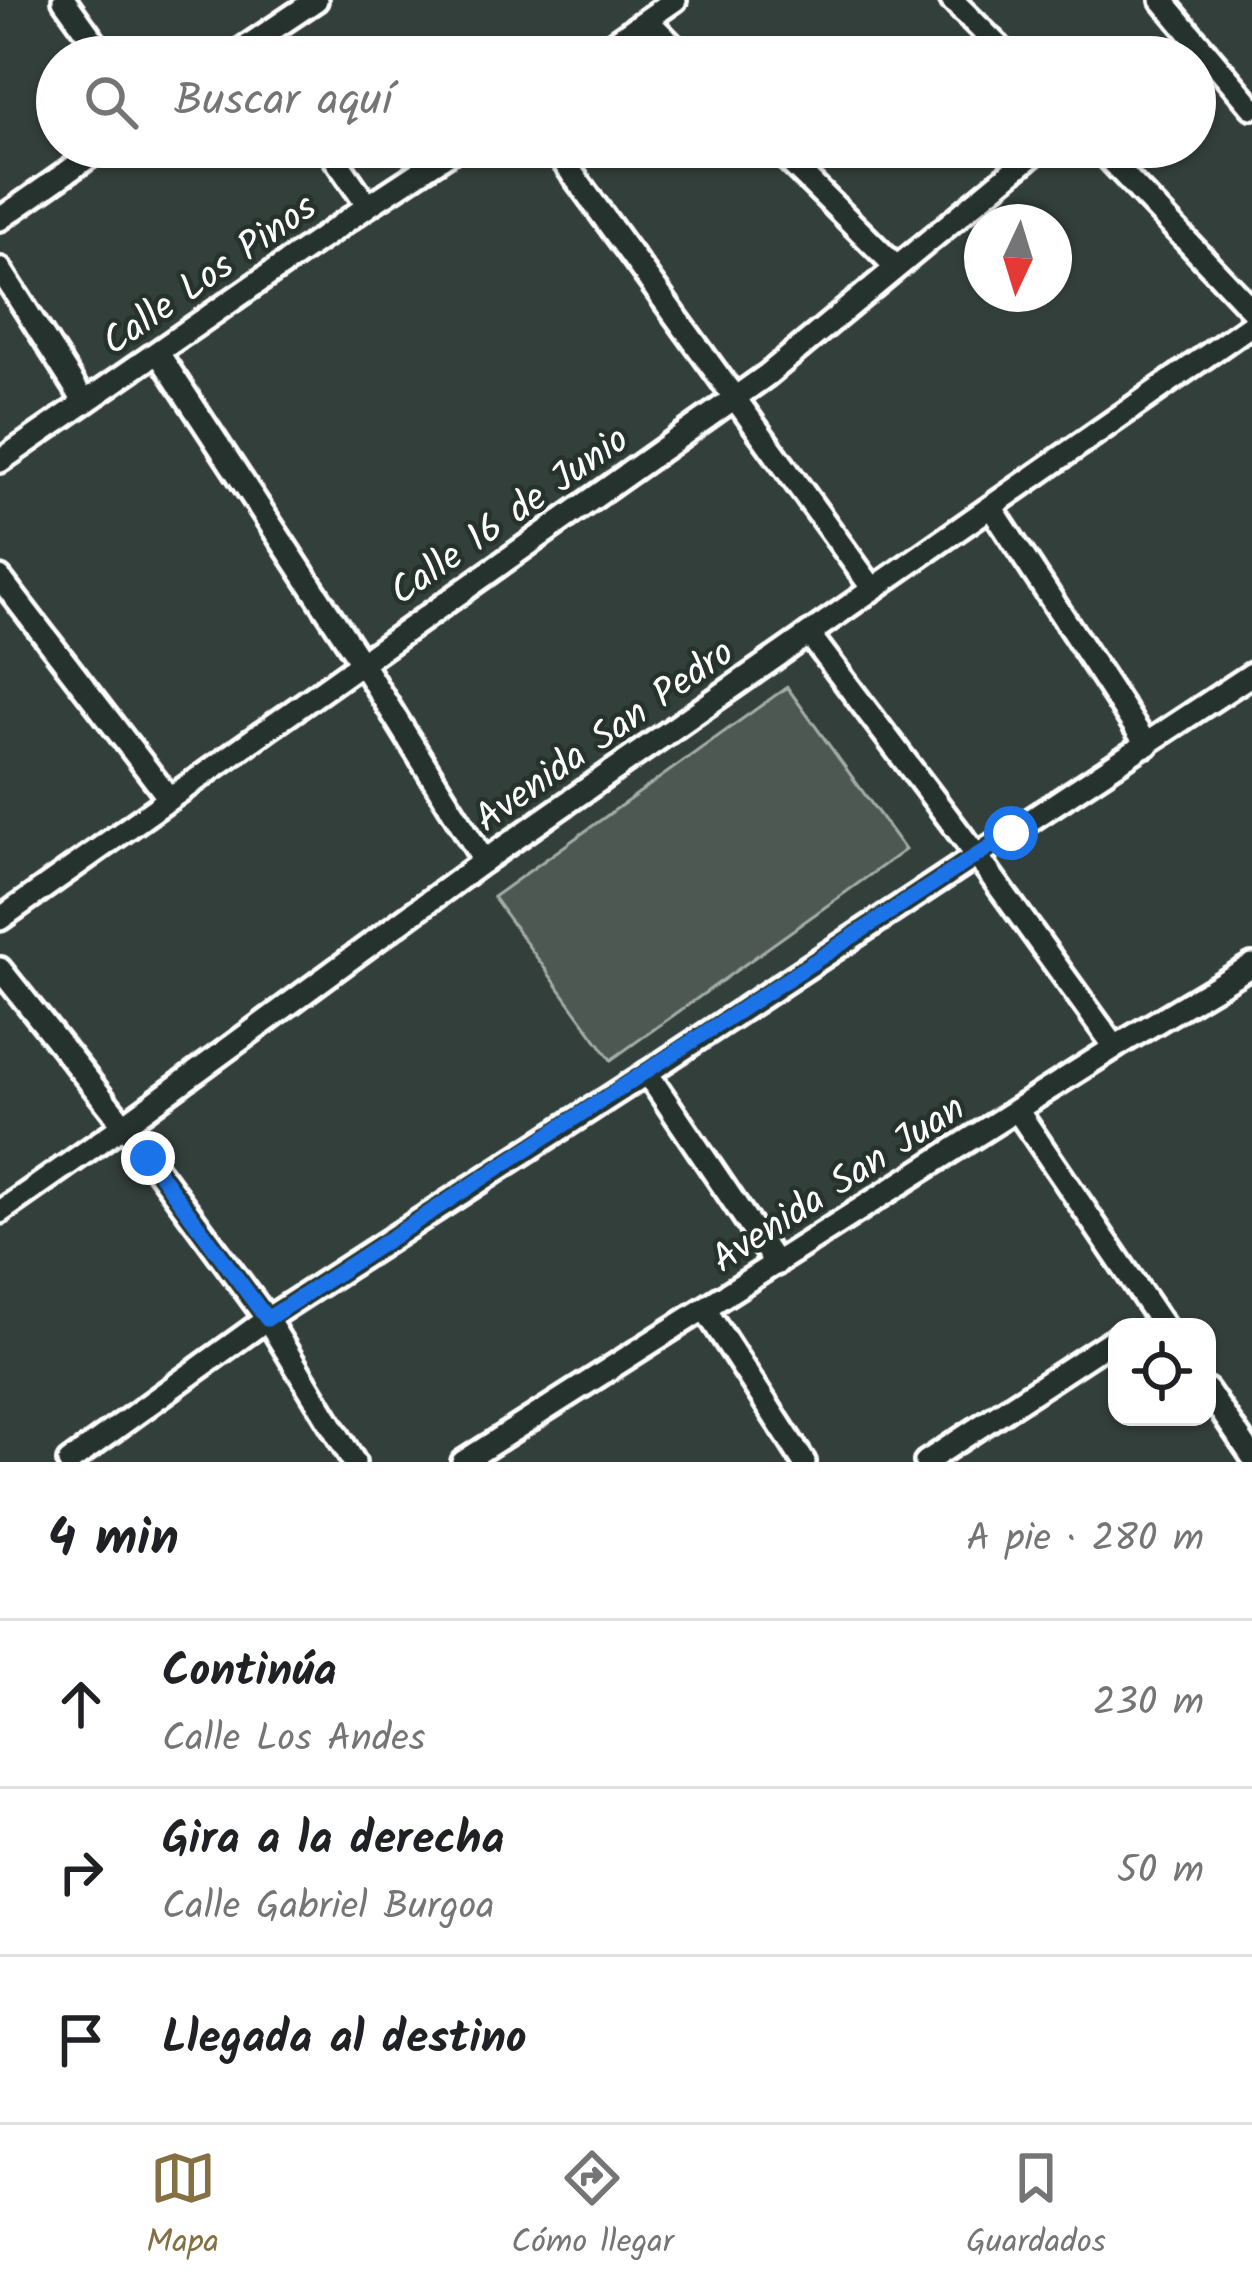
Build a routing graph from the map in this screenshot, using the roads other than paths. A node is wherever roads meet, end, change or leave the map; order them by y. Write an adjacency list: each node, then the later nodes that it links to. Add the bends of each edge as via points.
1 (64, 0): 6 (street)
2 (316, 0): 7 (street)
3 (952, 0): 10 (street)
4 (1162, 0): 11 (street)
5 (658, 8): 8 (street); 9 (street)
6 (89, 36)
7 (274, 36)
8 (621, 36)
9 (673, 36)
10 (988, 36)
11 (1192, 36)
12 (1216, 64): 13 (street)
13 (1252, 107)
14 (73, 168): 22 (street)
15 (342, 168): 21 (street)
16 (426, 168): 21 (street, Calle Los Pinos)
17 (568, 168): 28 (street)
18 (796, 168): 23 (street)
19 (1016, 168): 23 (street, Calle 16 de Junio)
20 (1118, 168): 25 (street)
21 (368, 206): 27 (street, Calle Los Pinos)
22 (0, 219)
23 (896, 267): 28 (street, Calle 16 de Junio)
24 (0, 269): 29 (street)
25 (1252, 310)
26 (1252, 324): 31 (street, Avenida San Pedro)
27 (158, 353): 29 (street, Calle Los Pinos); 35 (street)
28 (733, 399): 33 (street); 35 (street, Calle 16 de Junio)
29 (84, 401): 30 (street, Calle Los Pinos)
30 (0, 461)
31 (991, 506): 33 (street, Avenida San Pedro); 37 (street)
32 (0, 578): 38 (street)
33 (873, 589): 34 (street, Avenida San Pedro)
34 (809, 634): 39 (street); 40 (street, Avenida San Pedro)
35 (362, 662): 38 (street, Calle 16 de Junio); 40 (street)
36 (1252, 674): 37 (street)
37 (1147, 745): 39 (street)
38 (170, 798): 41 (street, Calle 16 de Junio)
39 (977, 856): 44 (street); 45 (street)
40 (484, 861): 47 (street, Avenida San Pedro)
41 (0, 919)
42 (1252, 965): 44 (street, Avenida San Juan)
43 (0, 969): 47 (street)
44 (1115, 1047): 46 (street, Avenida San Juan)
45 (647, 1073): 49 (street); 52 (street)
46 (1017, 1110): 49 (street, Avenida San Juan); 51 (street)
47 (124, 1125): 48 (street, Avenida San Pedro); 52 (street)
48 (0, 1212)
49 (776, 1264): 50 (street, Avenida San Juan)
50 (705, 1309): 58 (street, Avenida San Juan); 59 (street)
51 (1159, 1318)
52 (267, 1319): 56 (street); 57 (street)
53 (1108, 1343): 60 (street)
54 (1216, 1403): 55 (street)
55 (1252, 1456)
56 (69, 1462)
57 (354, 1462)
58 (463, 1462)
59 (804, 1462)
60 (926, 1462)

